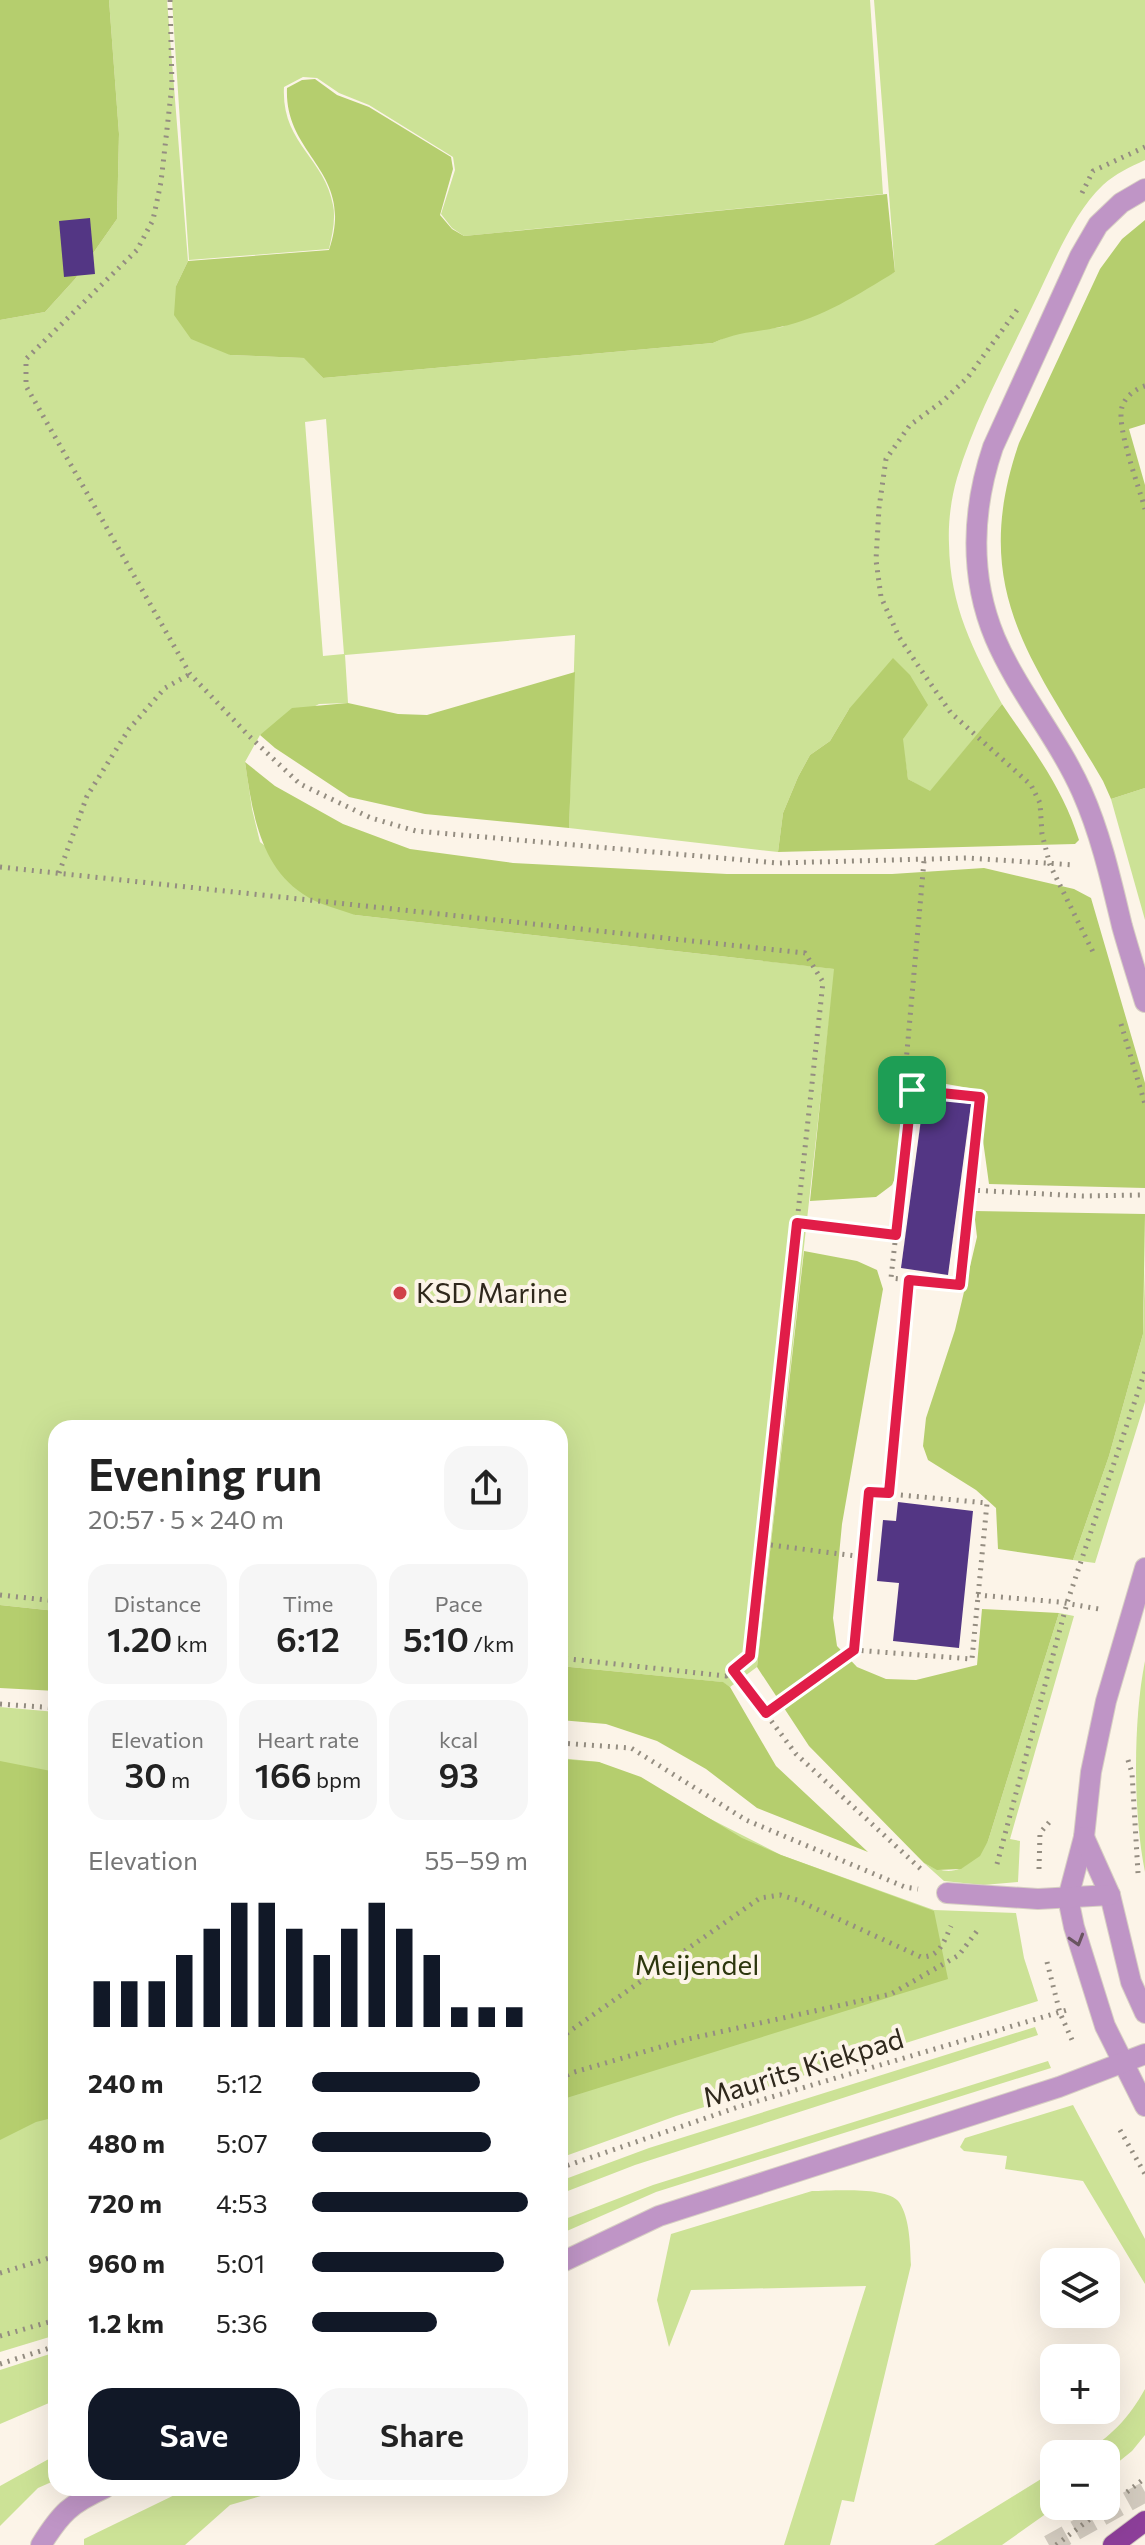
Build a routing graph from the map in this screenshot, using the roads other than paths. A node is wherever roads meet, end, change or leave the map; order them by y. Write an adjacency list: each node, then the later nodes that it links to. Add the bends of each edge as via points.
1 (1145, 189): 2 (street, via 1098,225 1080,256 993,447 984,473 976,538 980,585 996,639 1083,795)
2 (1145, 1002)
3 (1145, 1568): 4 (street, via 1106,1701)
4 (1084, 1837): 6 (street); 7 (street)
5 (947, 1893): 7 (street)
6 (1110, 1895): 7 (street); 8 (street, via 1131,1982)
7 (1068, 1898): 10 (street, one-way to 10, via 1095,1995)
8 (1145, 2013)
9 (1145, 2054): 10 (street)
10 (1122, 2063): 11 (street); 12 (street, via 659,2216)
11 (1145, 2106)
12 (568, 2259)
13 (86, 2496): 15 (street, via 60,2515)
14 (1145, 2521): 16 (main road)
15 (41, 2545)
16 (1113, 2545)

